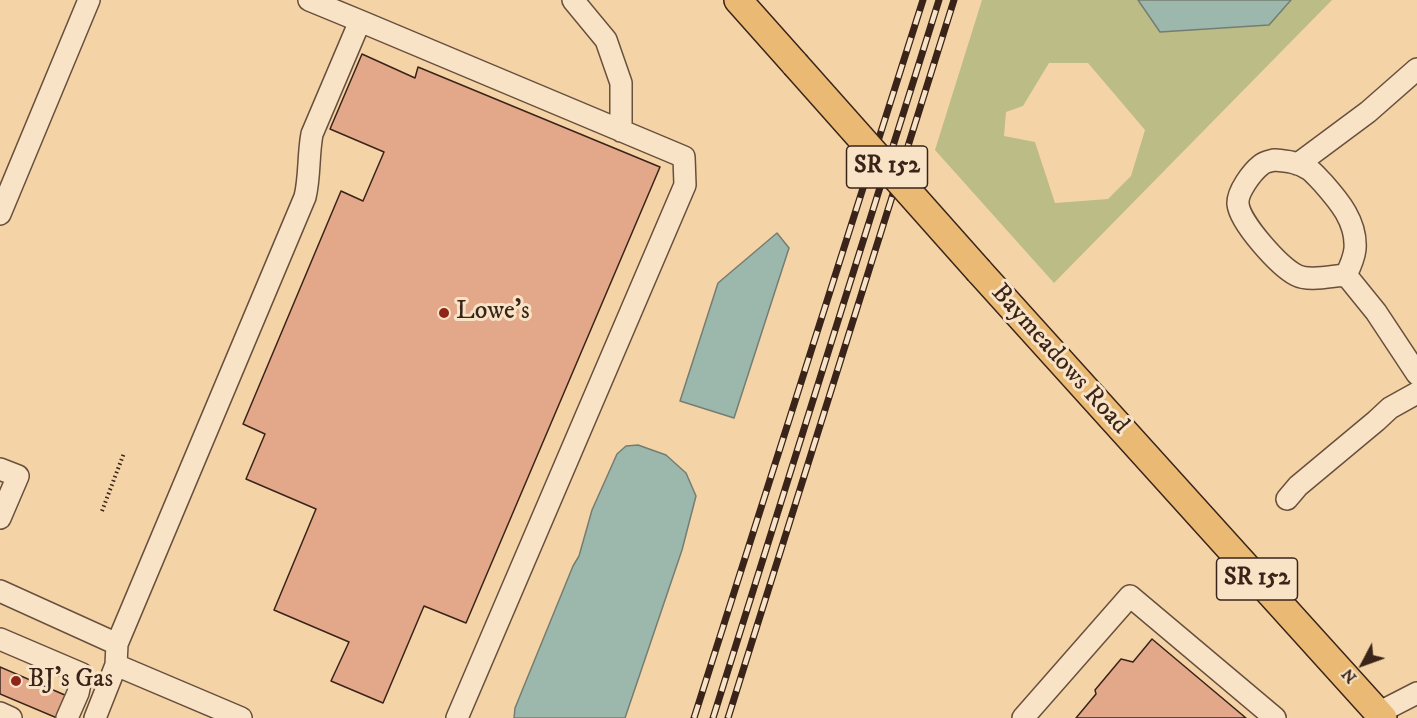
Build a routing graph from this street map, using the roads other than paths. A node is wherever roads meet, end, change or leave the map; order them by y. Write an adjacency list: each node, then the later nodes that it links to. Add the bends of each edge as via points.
1 (89, 0): 9 (street)
2 (309, 0): 5 (street)
3 (573, 0): 7 (street, via 606,40 621,83)
4 (738, 0): 22 (main road, Baymeadows Road / SR 152, bridge)
5 (350, 12): 7 (street); 18 (street, via 312,134 305,197)
6 (1417, 69): 8 (street, via 1368,112)
7 (621, 130): 27 (street, via 684,157 685,185)
8 (1298, 164): 10 (street, via 1310,170 1334,196 1352,223 1355,247); 10 (street, via 1274,160 1262,164 1244,183 1238,203 1244,218 1273,256 1296,275)
9 (0, 214)
10 (1346, 275): 11 (street)
11 (1417, 374)
12 (1417, 393): 14 (street, via 1390,408)
13 (0, 469): 15 (street, via 18,476)
14 (1287, 499)
15 (0, 518)
16 (0, 591): 18 (street)
17 (0, 639): 24 (street, via 82,674)
18 (117, 644): 19 (street)
19 (117, 665): 25 (street); 26 (street)
20 (1417, 693): 22 (street)
21 (0, 713): 23 (street)
22 (1380, 716)
23 (11, 718)
24 (67, 718)
25 (95, 718)
26 (241, 718)
27 (457, 718)
28 (1023, 718): 29 (street, via 1130,596)
29 (1275, 718)

